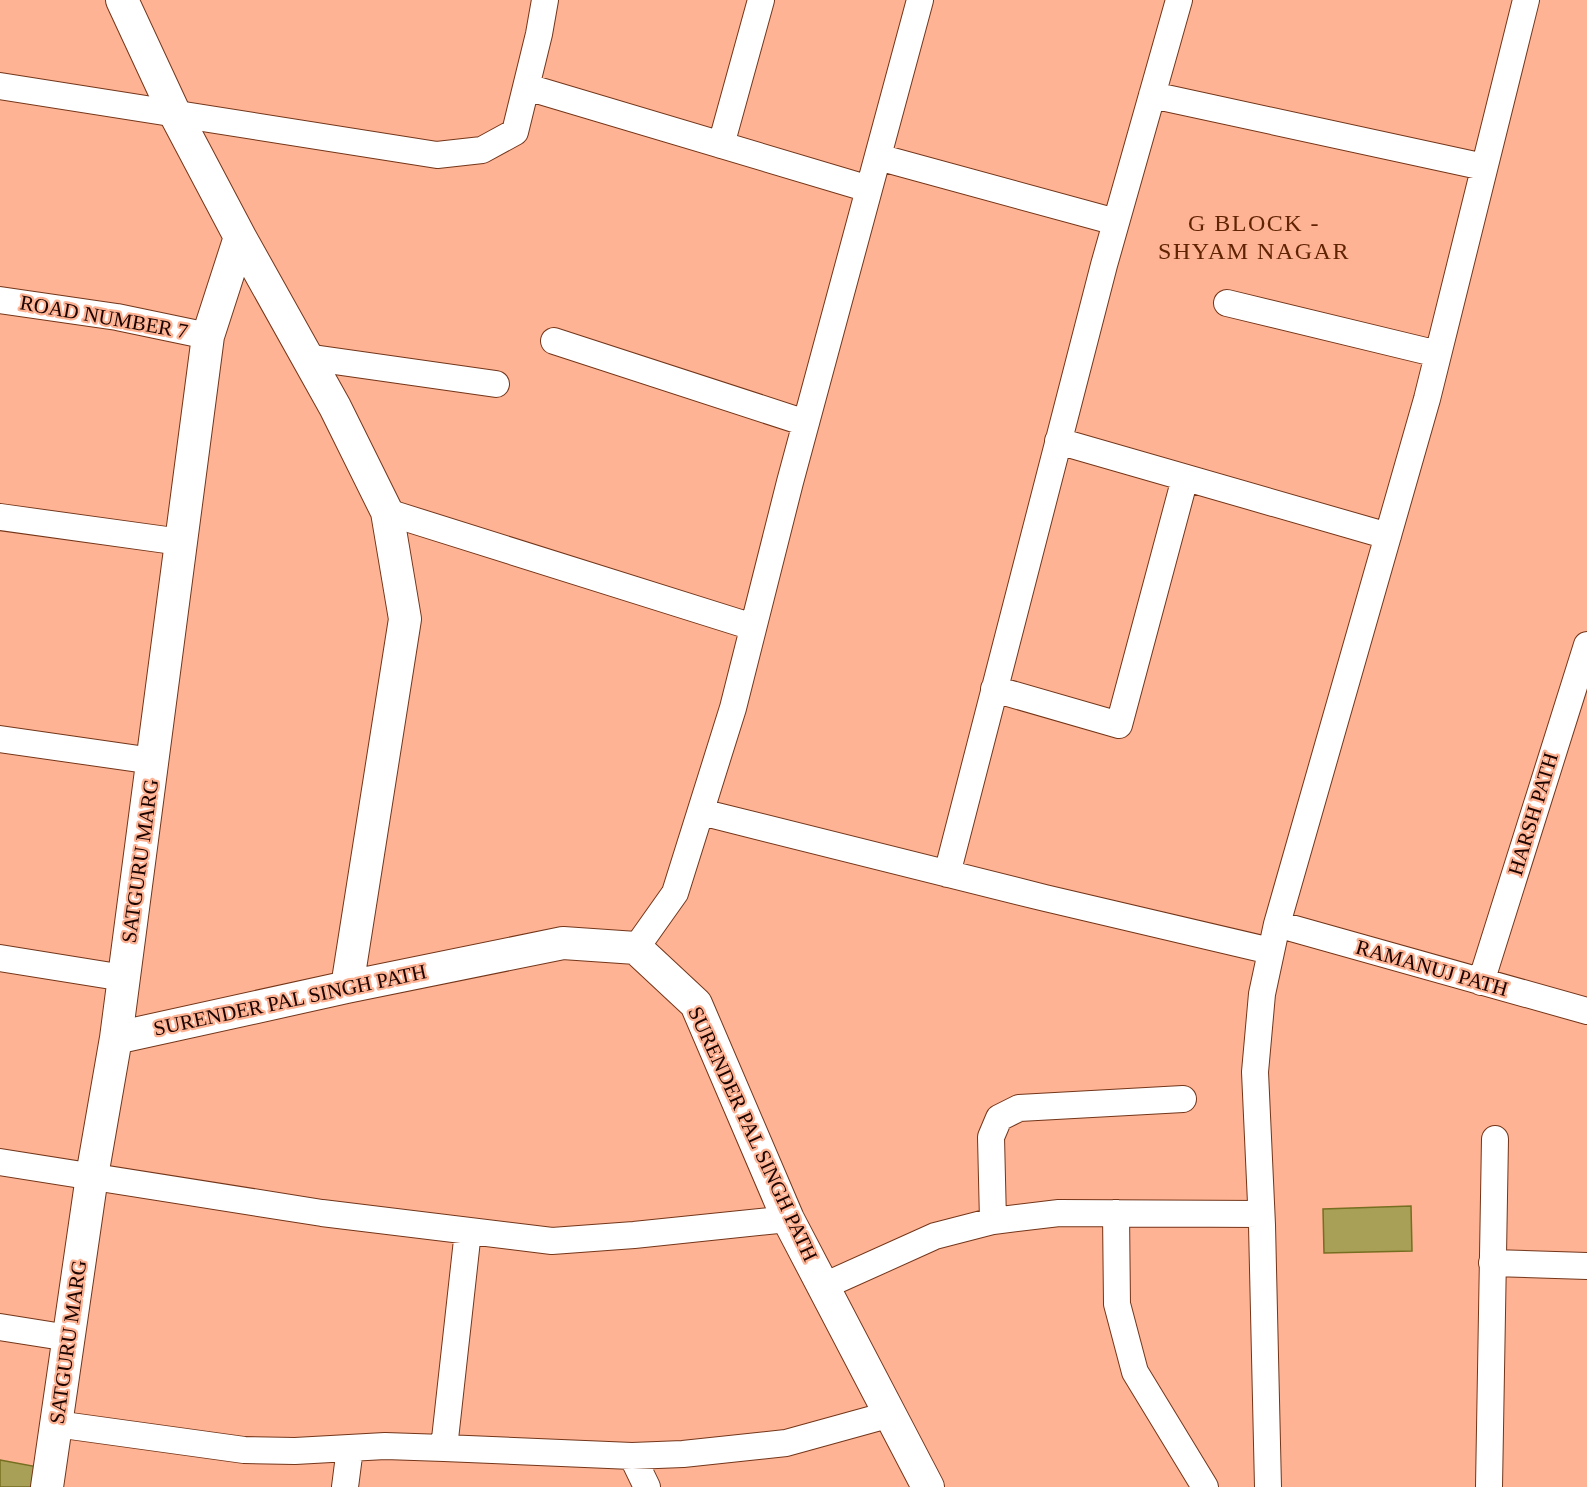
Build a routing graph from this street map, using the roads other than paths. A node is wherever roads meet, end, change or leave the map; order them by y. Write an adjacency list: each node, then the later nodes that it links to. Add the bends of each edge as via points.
1 (122, 0): 10 (street)
2 (545, 0): 8 (street)
3 (761, 0): 11 (street)
4 (920, 0): 12 (street)
5 (1179, 0): 9 (street)
6 (1526, 0): 13 (street)
7 (0, 86): 10 (street)
8 (527, 87): 10 (street, via 515,132 482,150 437,155); 11 (street)
9 (1152, 94): 13 (street); 15 (street)
10 (174, 112): 16 (street)
11 (721, 145): 14 (street)
12 (878, 157): 14 (street); 15 (street)
13 (1484, 167): 21 (street)
14 (869, 189): 24 (street)
15 (1116, 222): 25 (street)
16 (240, 237): 19 (street, SATGURU MARG); 22 (street)
17 (0, 300): 19 (street, ROAD NUMBER 7, via 117,317)
18 (1227, 303): 21 (street)
19 (208, 336): 30 (street, SATGURU MARG)
20 (554, 341): 24 (street)
21 (1438, 354): 29 (street)
22 (306, 357): 23 (street); 27 (street)
23 (496, 384)
24 (806, 423): 31 (street)
25 (1058, 441): 26 (street); 33 (street)
26 (1185, 478): 29 (street); 33 (street, via 1119,724)
27 (387, 512): 31 (street); 44 (street, via 405,619)
28 (0, 517): 30 (street)
29 (1388, 536): 38 (street)
30 (182, 542): 35 (street, SATGURU MARG)
31 (753, 627): 36 (street)
32 (1587, 645): 43 (street, HARSH PATH)
33 (994, 689): 37 (street)
34 (0, 739): 35 (street)
35 (153, 761): 42 (street, SATGURU MARG)
36 (701, 812): 37 (street); 39 (street, via 675,893)
37 (947, 874): 40 (street)
38 (1276, 924): 40 (street); 43 (street, RAMANUJ PATH)
39 (636, 948): 44 (street, SURENDER PAL SINGH PATH, via 563,943); 53 (street, SURENDER PAL SINGH PATH, via 696,1004)
40 (1271, 951): 52 (street, via 1262,994 1255,1072)
41 (0, 958): 42 (street)
42 (124, 978): 46 (street, SATGURU MARG)
43 (1481, 982): 45 (street, RAMANUJ PATH)
44 (347, 987): 46 (street, SURENDER PAL SINGH PATH)
45 (1587, 1011)
46 (116, 1038): 50 (street, SATGURU MARG)
47 (1183, 1099): 54 (street, via 1019,1108 999,1118 991,1137)
48 (1495, 1139): 56 (street)
49 (0, 1162): 50 (street)
50 (92, 1176): 55 (street, via 322,1213); 60 (street, SATGURU MARG)
51 (1116, 1213): 52 (street); 54 (street, via 1059,1213); 70 (street, via 1117,1304 1135,1372)
52 (1261, 1214): 71 (street)
53 (788, 1219): 55 (street, via 552,1241); 58 (street, SURENDER PAL SINGH PATH)
54 (993, 1221): 58 (street, via 935,1236)
55 (468, 1231): 64 (street)
56 (1492, 1263): 57 (street); 72 (street)
57 (1587, 1266)
58 (824, 1286): 61 (street, SURENDER PAL SINGH PATH)
59 (0, 1327): 60 (street)
60 (69, 1338): 62 (street, SATGURU MARG)
61 (891, 1414): 65 (street, via 786,1443); 69 (street, SURENDER PAL SINGH PATH)
62 (56, 1424): 63 (street, via 244,1449); 66 (street, SATGURU MARG)
63 (350, 1448): 64 (street); 67 (street)
64 (444, 1448): 65 (street)
65 (632, 1456): 68 (street)
66 (47, 1487)
67 (345, 1487)
68 (647, 1487)
69 (928, 1487)
70 (1205, 1487)
71 (1268, 1487)
72 (1489, 1487)

